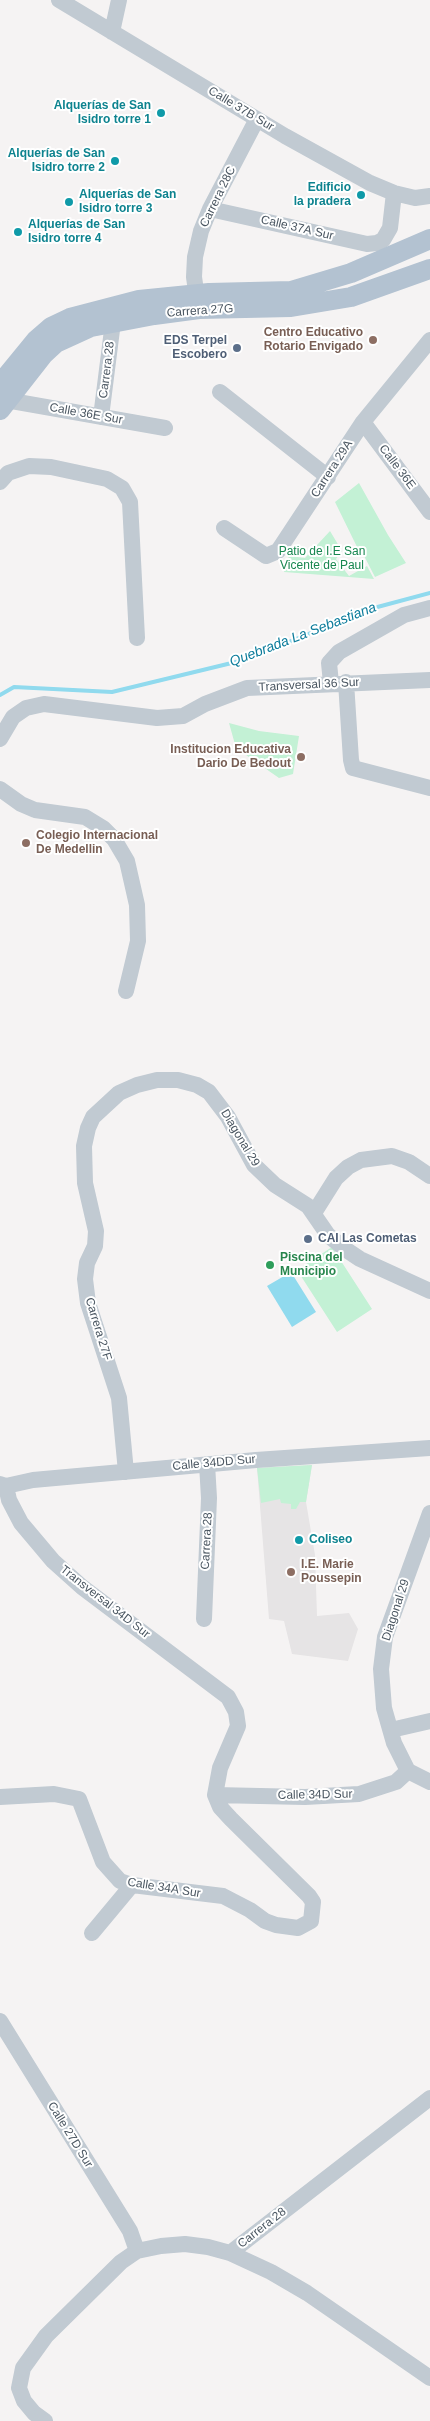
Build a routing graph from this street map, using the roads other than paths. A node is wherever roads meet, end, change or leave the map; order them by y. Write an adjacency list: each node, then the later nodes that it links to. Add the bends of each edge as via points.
1 (59, 0): 3 (street, Calle 37B Sur)
2 (119, 0): 3 (street)
3 (112, 32): 4 (street, Calle 37B Sur)
4 (257, 119): 5 (street, Calle 37B Sur); 6 (street, Carrera 28C)
5 (285, 136): 6 (street, via 259,136); 7 (street, Calle 37B Sur)
6 (244, 147): 9 (street, Carrera 28C)
7 (394, 193): 8 (street, Calle 37B Sur, via 414,198); 9 (street, Calle 37A Sur, via 390,228 377,244)
8 (430, 196)
9 (210, 209): 12 (street, Carrera 28C, via 195,257)
10 (430, 239): 12 (main road, Carrera 27G, via 351,273 291,291)
11 (430, 269): 12 (main road, Carrera 27G, via 351,297 291,307)
12 (197, 301): 13 (main road, Carrera 27G); 16 (main road, Carrera 27G, via 140,300 70,318 51,327 36,340)
13 (113, 322): 16 (main road, Carrera 27G, via 56,343); 17 (street, Carrera 28)
14 (430, 340): 18 (street, Carrera 29A)
15 (220, 392): 20 (street)
16 (2, 398): 17 (street, Calle 36E Sur)
17 (102, 417): 19 (street, Calle 36E Sur)
18 (363, 422): 20 (street, Carrera 29A); 22 (street, Calle 36E)
19 (165, 428)
20 (328, 477): 23 (street, Carrera 29A, via 273,555 266,556)
21 (0, 482): 25 (street, via 8,474 29,466 51,467 107,479 122,488 130,502)
22 (430, 512)
23 (224, 528)
24 (430, 608): 27 (street, via 404,615 339,652 329,663)
25 (137, 638)
26 (430, 680): 27 (street, Transversal 36 Sur)
27 (338, 683): 28 (street, Transversal 36 Sur, via 247,688 183,716 157,718 44,704 26,708 13,717); 29 (street, via 353,768)
28 (0, 738)
29 (430, 788)
30 (0, 789): 31 (street, via 20,804 35,810 85,816 114,839 126,861 137,904 138,940)
31 (126, 991)
32 (88, 1128): 34 (street, Diagonal 29, via 104,1104 137,1085 157,1080 178,1080 197,1085 218,1101 246,1152 264,1176 301,1200); 38 (street, Carrera 27F, via 83,1165 96,1231 85,1279 88,1303 119,1398)
33 (430, 1176): 34 (street, via 409,1162 392,1156 361,1160 336,1178)
34 (314, 1213): 35 (street, Diagonal 29, via 328,1235 345,1249)
35 (430, 1291)
36 (430, 1448): 37 (street, Calle 34DD Sur)
37 (207, 1464): 38 (street, Calle 34DD Sur); 42 (street, Carrera 28, via 209,1498)
38 (126, 1472): 39 (street, Calle 34DD Sur)
39 (3, 1485): 47 (street, Transversal 34D Sur, via 21,1522 53,1561 82,1587 228,1698 236,1712 238,1726 220,1768)
40 (430, 1513): 41 (street, Diagonal 29)
41 (422, 1557): 44 (street, Diagonal 29, via 385,1637 381,1669 384,1708)
42 (204, 1619)
43 (430, 1721): 44 (street)
44 (391, 1730): 45 (street, Diagonal 29)
45 (408, 1771): 46 (street); 47 (street, Calle 34D Sur, via 396,1782 359,1794 306,1797)
46 (430, 1782)
47 (215, 1795): 49 (street, Calle 34A Sur, via 230,1819 306,1892 312,1902 311,1920 298,1928 276,1925 264,1922 250,1910 223,1896)
48 (0, 1797): 49 (street, Calle 34A Sur, via 54,1794 79,1799 103,1862 116,1877)
49 (132, 1886): 50 (street)
50 (92, 1933)
51 (0, 2021): 53 (street, Calle 27D Sur, via 130,2232)
52 (430, 2098): 54 (street, Carrera 28)
53 (138, 2251): 54 (street, Carrera 28, via 185,2244); 56 (street, Carrera 28, via 122,2262 46,2336 23,2368 19,2388 24,2401)
54 (230, 2253): 55 (street, via 306,2293)
55 (430, 2378)
56 (45, 2421)

